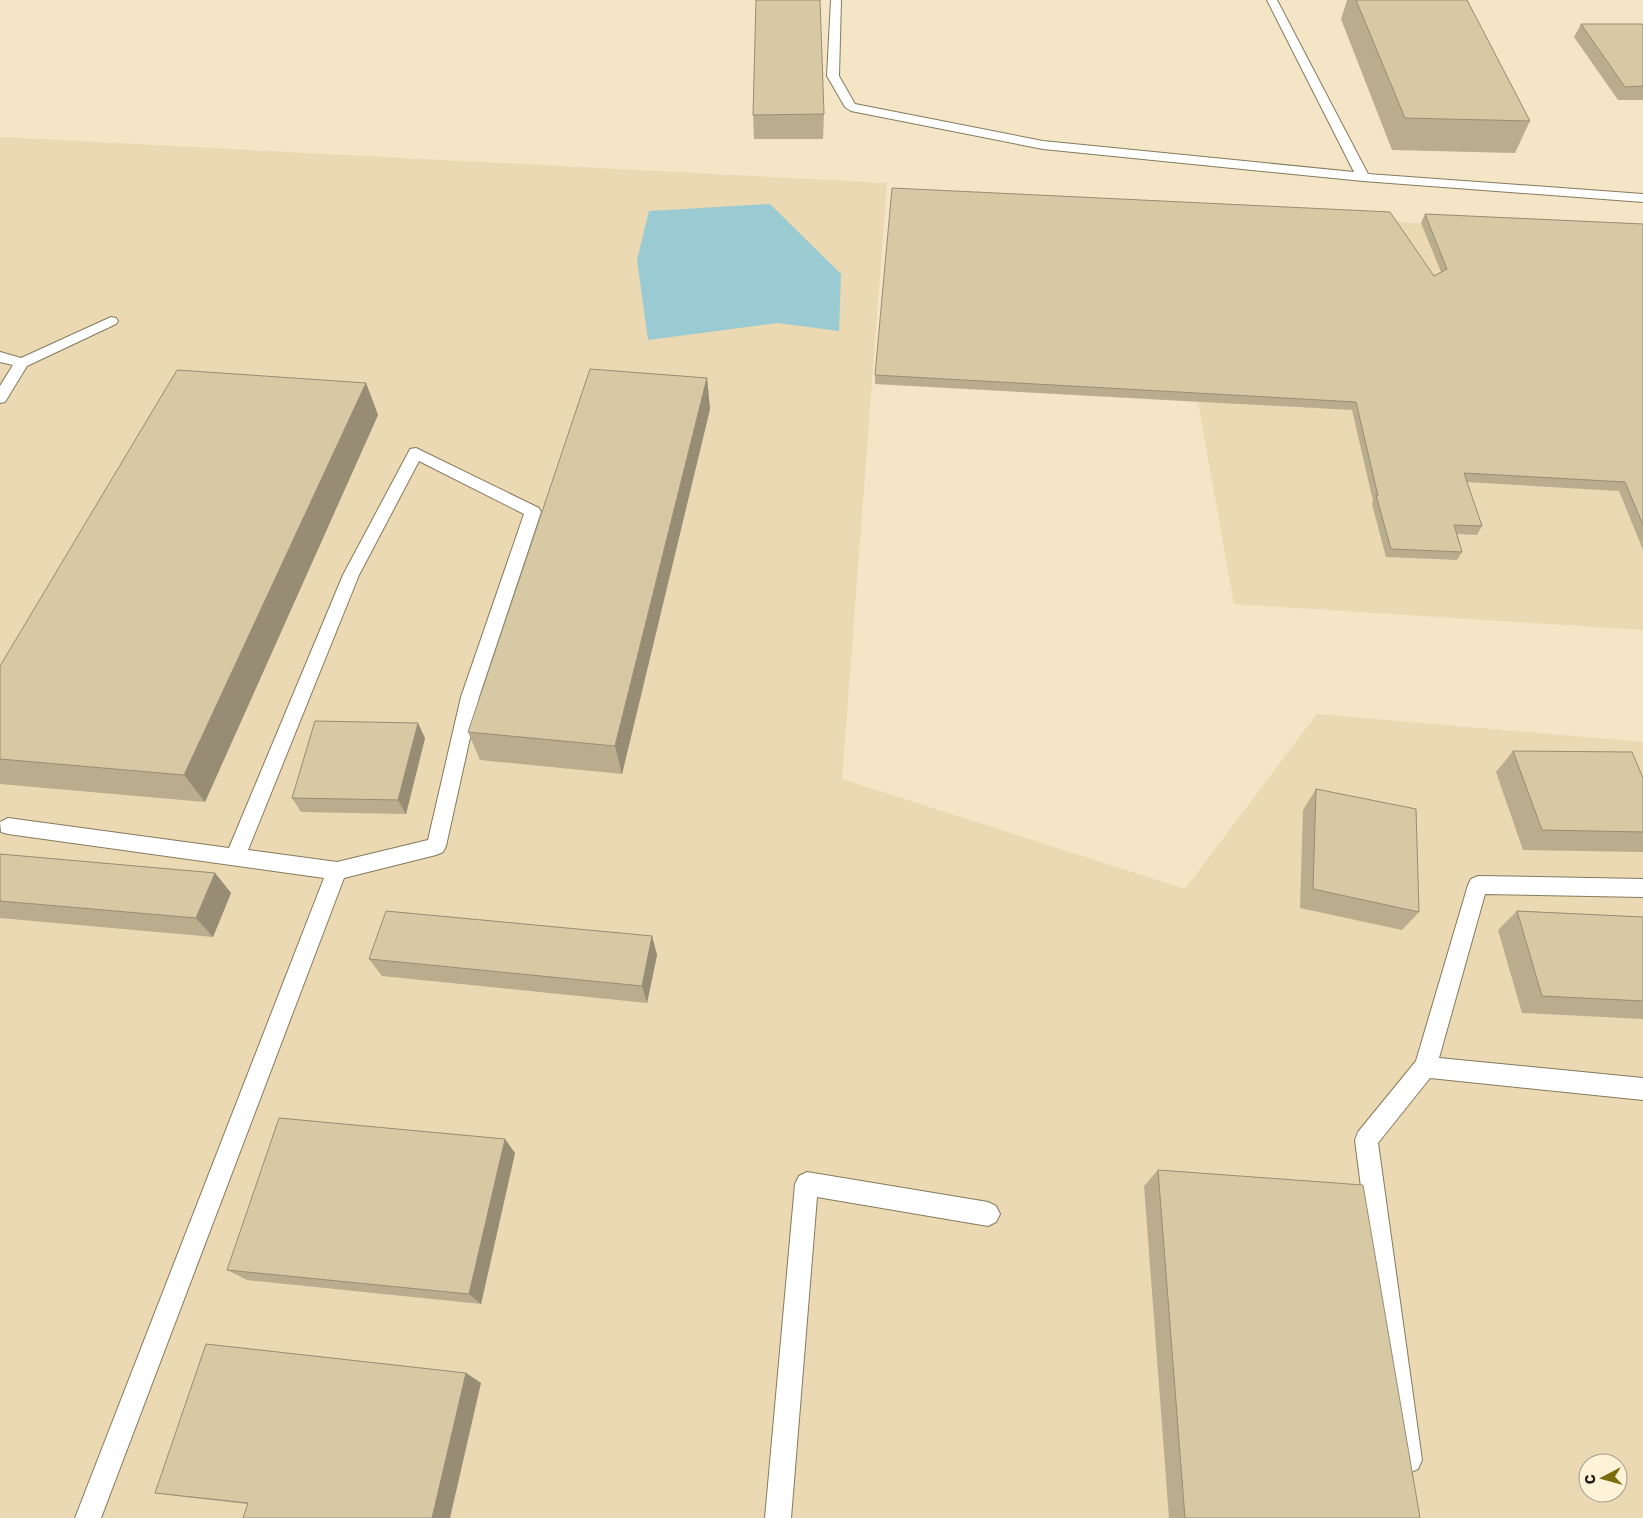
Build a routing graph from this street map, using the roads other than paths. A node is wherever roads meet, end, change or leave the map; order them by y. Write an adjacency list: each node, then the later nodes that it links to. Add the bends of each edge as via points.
1 (836, 0): 3 (lane, via 833,76 851,107 1043,145)
2 (1272, 0): 3 (lane)
3 (1363, 177): 4 (lane)
4 (1643, 198)
5 (111, 321): 7 (lane)
6 (0, 357): 7 (lane)
7 (22, 363): 8 (lane)
8 (0, 398)
9 (8, 826): 10 (lane)
10 (235, 857): 11 (lane); 11 (lane, via 351,575 416,453 533,512 470,697 436,846)
11 (337, 871): 17 (lane)
12 (1643, 888): 13 (lane, via 1478,885)
13 (1425, 1067): 14 (lane); 16 (lane, via 1366,1140)
14 (1643, 1089)
15 (988, 1214): 18 (lane, via 807,1184)
16 (1411, 1479)
17 (88, 1518)
18 (778, 1518)

